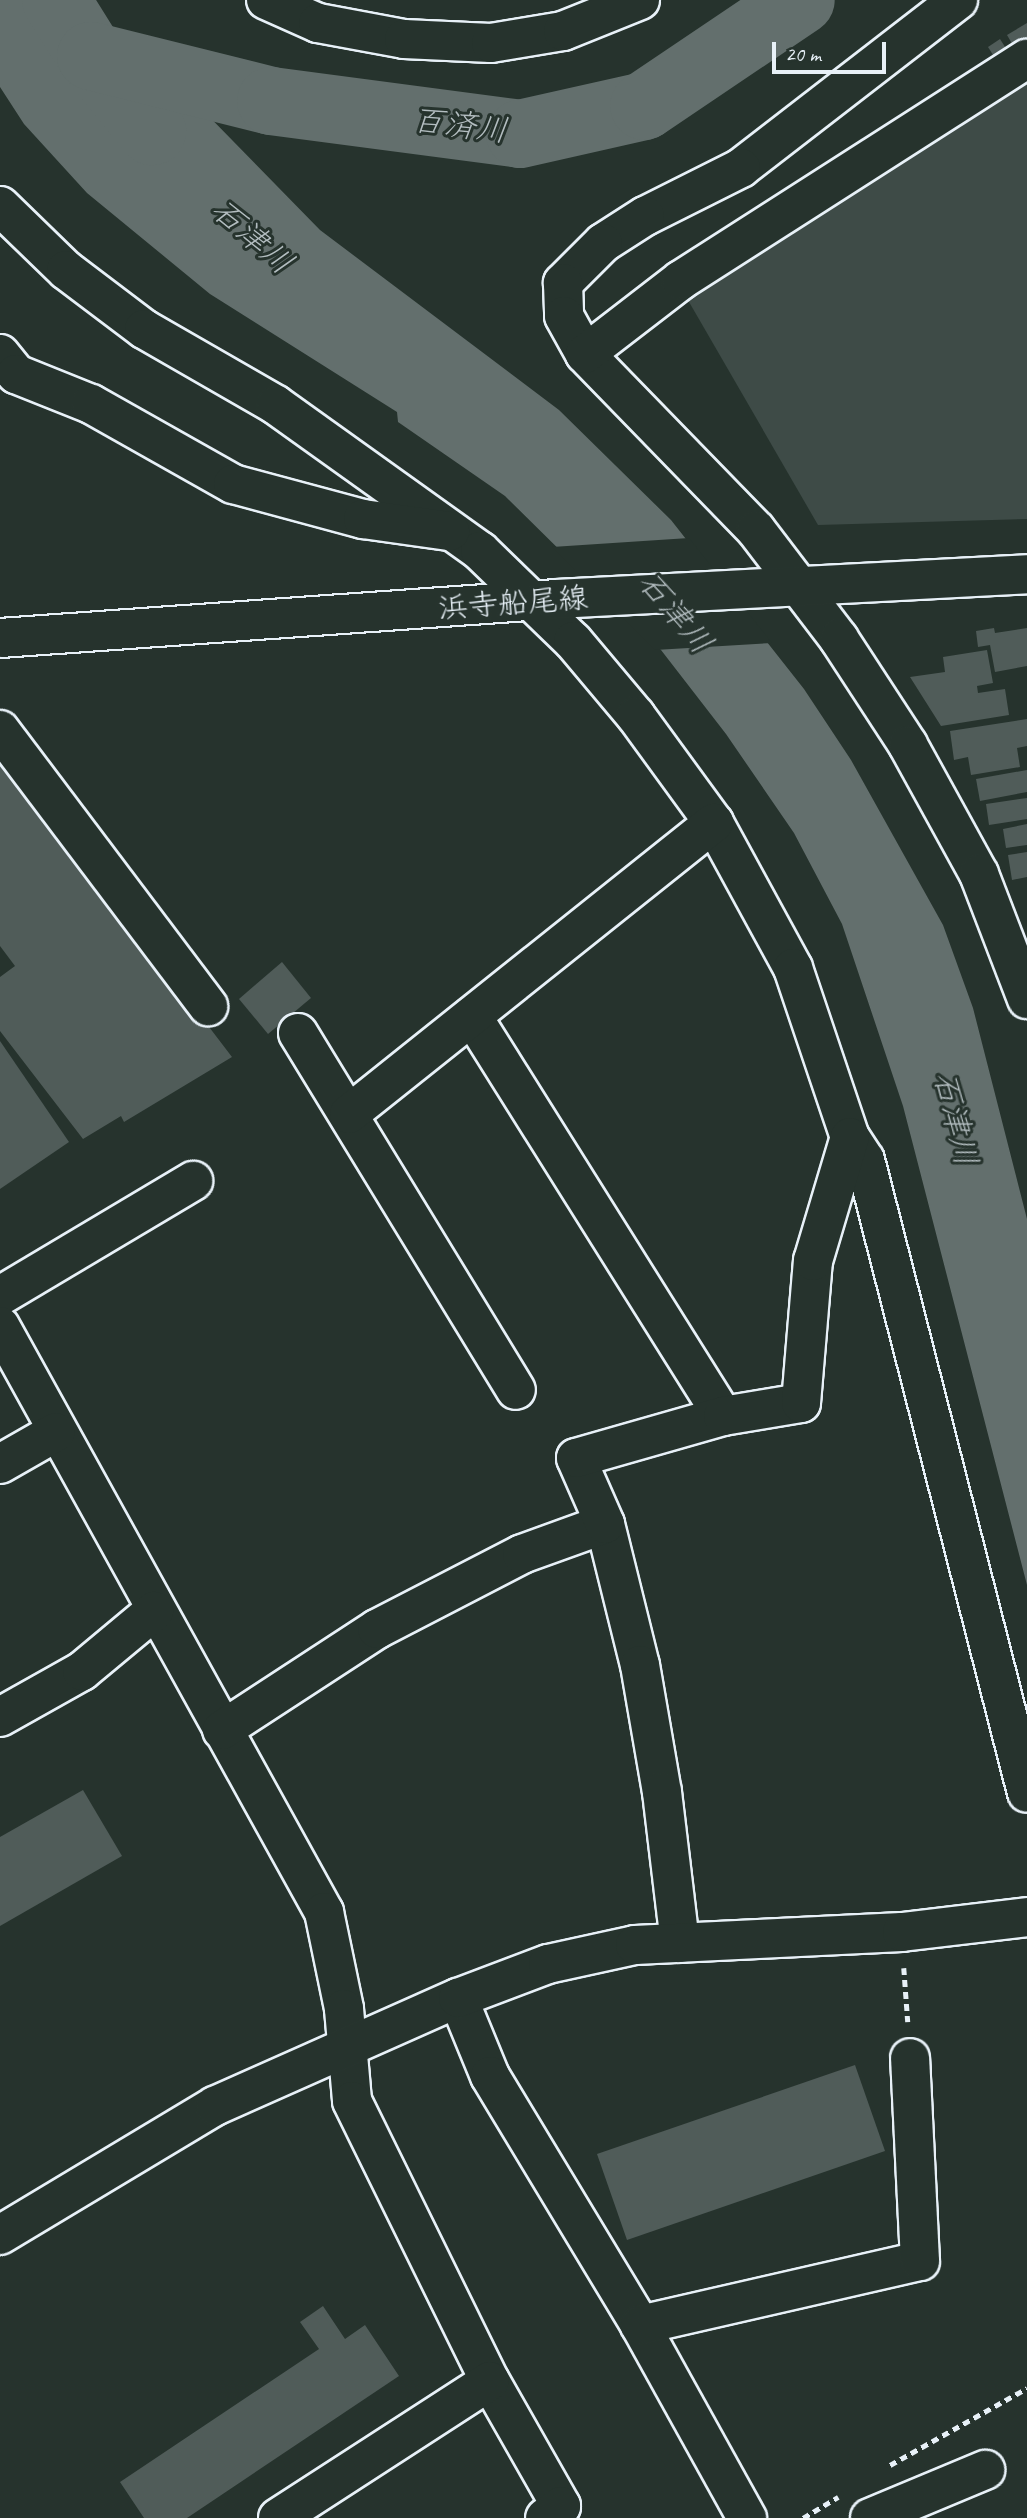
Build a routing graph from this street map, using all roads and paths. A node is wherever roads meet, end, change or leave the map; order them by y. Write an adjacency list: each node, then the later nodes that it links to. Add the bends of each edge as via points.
1 (266, 0): 2 (street, via 318,23 404,39 491,43 563,31)
2 (640, 0)
3 (958, 0): 7 (street, via 741,168 645,216 603,243 563,283 564,316)
4 (1027, 59): 7 (street, via 681,280)
5 (0, 206): 8 (street, via 66,270 144,329 276,405)
6 (0, 354): 8 (street, via 16,373 91,404 233,484 363,519)
7 (585, 354): 10 (street, via 684,452)
8 (456, 532): 11 (street)
9 (1027, 574): 10 (street, 浜寺船尾線)
10 (791, 585): 11 (street, 浜寺船尾線); 15 (street, via 908,745 979,874)
11 (543, 601): 12 (street, 浜寺船尾線); 14 (street, via 636,716)
12 (0, 638)
13 (0, 730): 16 (street)
14 (714, 823): 17 (street); 20 (street, via 793,968)
15 (1027, 999)
16 (208, 1006)
17 (472, 1016): 19 (street); 25 (street)
18 (298, 1032): 19 (street)
19 (349, 1114): 24 (street)
20 (850, 1137): 25 (street, via 813,1261 802,1404); 32 (street, via 865,1160)
21 (193, 1181): 22 (street)
22 (0, 1296)
23 (0, 1326): 26 (street)
24 (516, 1390)
25 (723, 1416): 28 (street, via 576,1458)
26 (57, 1432): 27 (street); 29 (street)
27 (0, 1464)
28 (605, 1524): 31 (street, via 522,1554 377,1629); 35 (street, via 642,1678 662,1792)
29 (154, 1611): 30 (street, via 82,1671); 31 (street)
30 (0, 1717)
31 (222, 1730): 37 (street, via 324,1912 344,2009)
32 (1027, 1793)
33 (1027, 1917): 34 (street)
34 (902, 1931): 35 (street); 38 (path)
35 (680, 1943): 36 (street, via 635,1945 548,1964)
36 (458, 1998): 37 (street); 40 (street, via 490,2076)
37 (344, 2047): 39 (street, via 215,2106); 41 (street, via 352,2101)
38 (910, 2058): 40 (street, via 920,2261)
39 (0, 2235)
40 (640, 2325): 48 (street)
41 (490, 2382): 46 (street); 47 (street, via 561,2506)
42 (1027, 2388): 44 (path)
43 (985, 2470): 45 (street)
44 (881, 2471)
45 (859, 2505): 49 (path)
46 (278, 2518)
47 (545, 2518)
48 (747, 2518)
49 (803, 2518)

